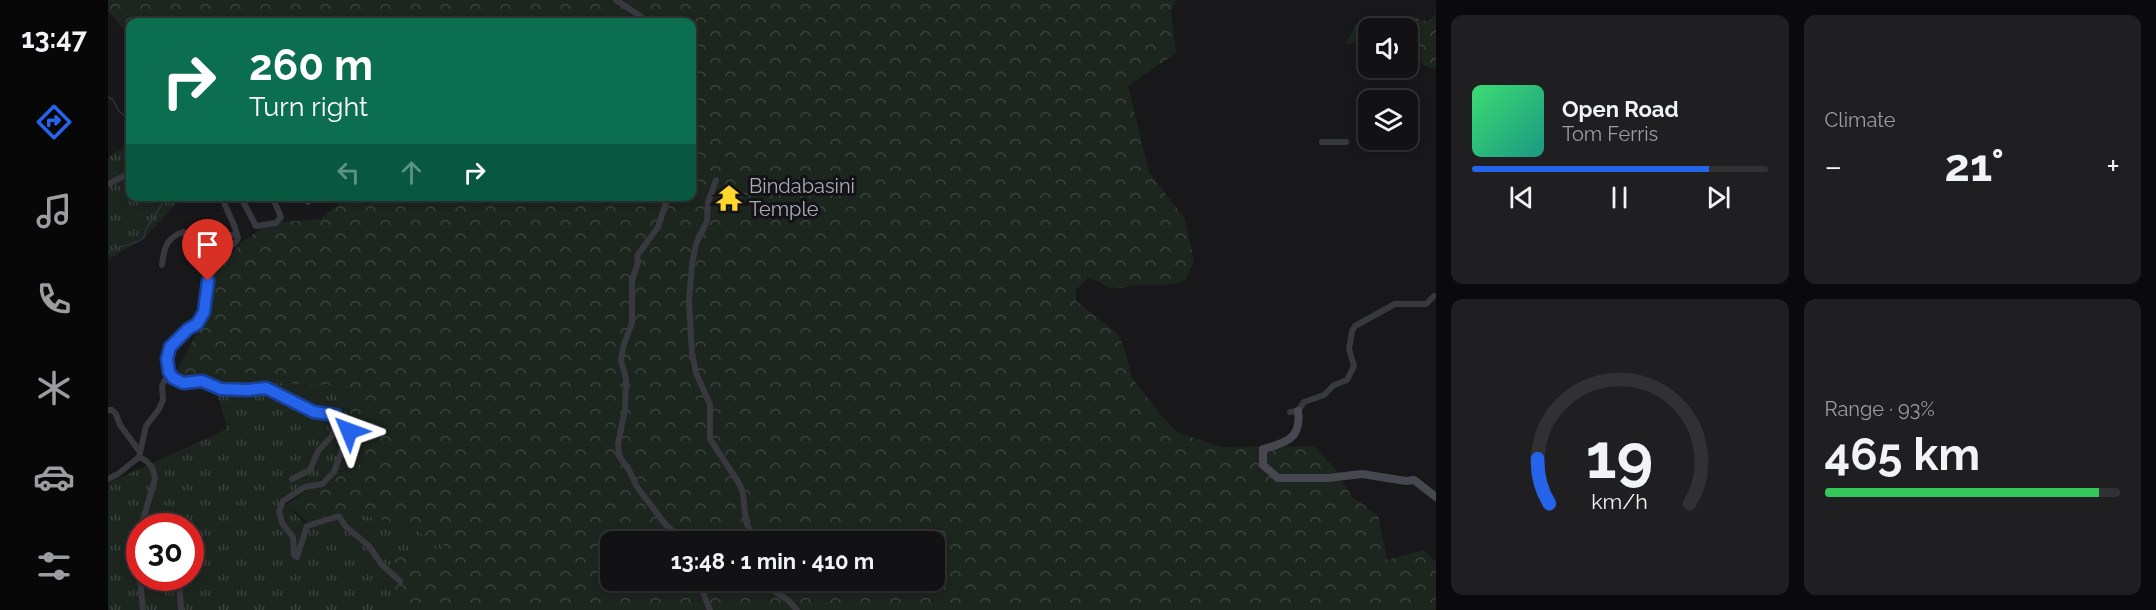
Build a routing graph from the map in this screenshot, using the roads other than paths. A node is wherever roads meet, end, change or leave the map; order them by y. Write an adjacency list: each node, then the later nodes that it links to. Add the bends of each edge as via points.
1 (616, 0): 2 (street)
2 (643, 18)
3 (1322, 142): 4 (street)
4 (1346, 142)
5 (126, 176): 7 (street)
6 (716, 180): 25 (street, via 692,264 692,353 696,374 710,404 710,439 740,485)
7 (108, 184)
8 (223, 201): 12 (street)
9 (243, 201): 10 (street, via 256,226 276,223 281,218)
10 (274, 201)
11 (666, 201): 24 (street, via 658,227 637,256 632,281 632,323 621,360 626,396 618,444 620,456 637,487)
12 (237, 234): 13 (street, via 212,234 197,241 183,232 175,235 166,243); 15 (street, via 236,242 224,252 208,281 204,312 197,324 170,347)
13 (162, 265)
14 (1434, 296): 17 (street, via 1426,304 1395,304 1359,323 1352,331 1349,349 1354,366 1347,380 1304,402)
15 (169, 372): 18 (street, via 183,383 202,381 221,389 266,388 314,412 332,413); 19 (street, via 162,386 159,410 143,432)
16 (108, 410): 19 (street, via 116,414)
17 (1294, 412): 22 (street, via 1300,422 1297,433 1281,444 1263,449 1263,465 1278,478 1362,474 1414,480)
18 (337, 421): 21 (street, via 310,470); 26 (street, via 350,428 334,472 322,484 305,487 283,501 279,511 282,523 293,537 294,555 297,557 307,526 339,516)
19 (140, 455): 20 (street); 23 (street, via 154,473)
20 (108, 479)
21 (292, 479)
22 (1436, 497)
23 (145, 513)
24 (673, 531)
25 (750, 531)
26 (399, 581)
27 (141, 591): 31 (street)
28 (180, 591): 32 (street)
29 (702, 591): 33 (street)
30 (774, 591): 34 (street)
31 (143, 610)
32 (181, 610)
33 (710, 610)
34 (797, 610)

